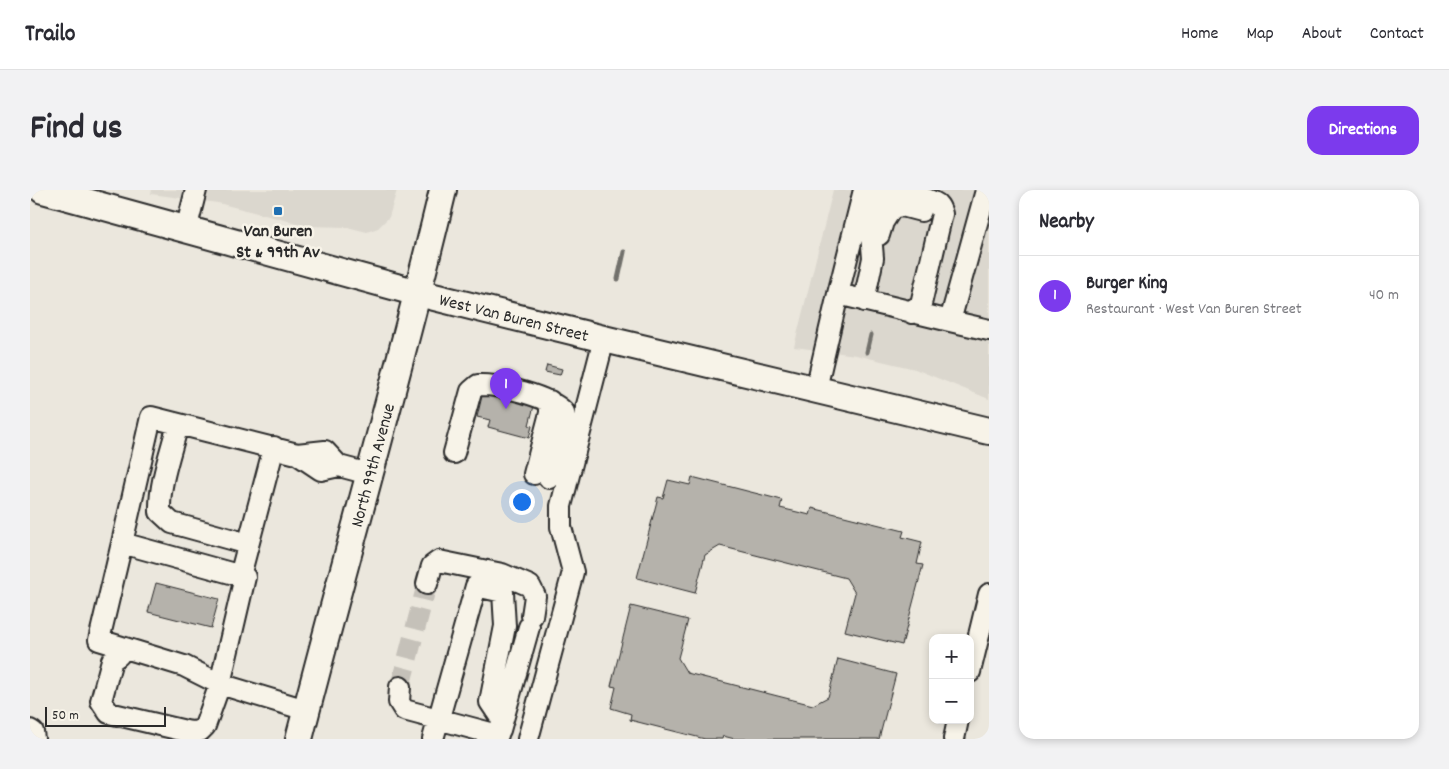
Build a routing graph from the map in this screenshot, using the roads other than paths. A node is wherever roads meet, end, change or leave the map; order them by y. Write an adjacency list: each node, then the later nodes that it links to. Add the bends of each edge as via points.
1 (43, 190): 6 (main road, West Van Buren Street)
2 (196, 190): 6 (lane)
3 (443, 190): 7 (main road, North 99th Avenue)
4 (864, 190): 8 (lane)
5 (982, 193): 11 (lane)
6 (186, 230): 7 (main road, West Van Buren Street)
7 (418, 293): 13 (main road, West Van Buren Street); 19 (main road, North 99th Avenue)
8 (838, 294): 9 (lane); 14 (lane)
9 (864, 300): 10 (lane); 10 (lane, via 873,258 870,234 876,204 882,193 894,192 934,202 942,214 921,304)
10 (913, 311): 11 (lane)
11 (950, 322): 12 (lane)
12 (989, 330)
13 (604, 339): 14 (main road, West Van Buren Street); 39 (lane, via 561,506 561,527 573,572)
14 (816, 389): 16 (main road, West Van Buren Street)
15 (178, 424): 17 (lane); 21 (lane, via 151,417); 22 (lane, via 165,473 160,512 172,523)
16 (989, 431)
17 (274, 448): 19 (lane, via 297,454 325,451 339,466); 22 (lane)
18 (454, 453): 20 (lane, via 471,391 478,385 492,384 550,401 564,412 564,422)
19 (369, 474): 31 (main road, North 99th Avenue)
20 (541, 476)
21 (122, 543): 23 (lane); 27 (lane, via 98,640)
22 (248, 544): 23 (lane)
23 (240, 576): 29 (lane, via 246,578)
24 (478, 578): 25 (lane, via 440,561 432,566); 32 (lane); 35 (lane, via 503,592 505,626 490,702); 35 (lane, via 502,574 530,586 535,596)
25 (427, 584)
26 (989, 594): 28 (lane)
27 (121, 651): 29 (lane, via 184,666); 29 (lane, via 112,660 101,701 110,713 190,732 200,731 205,726)
28 (974, 656)
29 (220, 684): 31 (lane)
30 (400, 687): 32 (lane, via 399,702 404,710)
31 (306, 710): 37 (main road, North 99th Avenue)
32 (438, 719): 35 (lane); 38 (lane)
33 (957, 724): 40 (lane)
34 (30, 730): 36 (lane)
35 (499, 732)
36 (34, 739)
37 (299, 739)
38 (432, 739)
39 (528, 739)
40 (954, 739)

